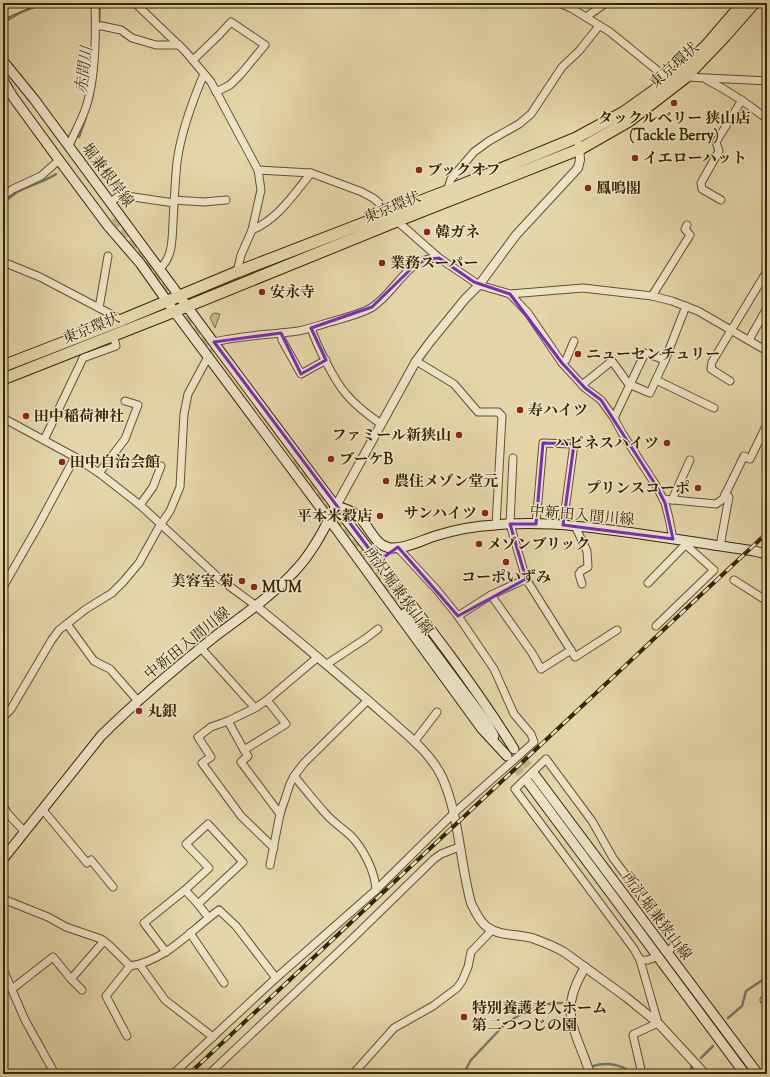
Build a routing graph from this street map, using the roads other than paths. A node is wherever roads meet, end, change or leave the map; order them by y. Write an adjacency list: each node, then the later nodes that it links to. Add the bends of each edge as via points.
1 (31, 3): 8 (street)
2 (95, 3): 10 (street)
3 (135, 3): 12 (street)
4 (559, 3): 9 (street)
5 (606, 3): 9 (street)
6 (743, 3): 20 (highway, 東京環状, via 706,46)
7 (754, 3): 17 (highway, 東京環状)
8 (3, 15)
9 (586, 18): 11 (street)
10 (99, 26): 12 (street, via 120,30 132,38 156,45); 26 (street, via 86,106)
11 (599, 26): 20 (street); 30 (street, via 562,67 531,114 474,152 451,180)
12 (179, 45): 13 (street)
13 (193, 60): 15 (street); 22 (street, via 231,22 265,44 236,80)
14 (3, 62): 16 (main road, 堀兼根岸線, via 113,219); 26 (main road, 堀兼根岸線)
15 (204, 74): 22 (street); 34 (street, via 193,99 183,135 177,161)
16 (3, 75)
17 (686, 78): 18 (street); 25 (highway, 東京環状, via 629,121)
18 (704, 79): 21 (street); 23 (street)
19 (3, 80): 27 (main road, 堀兼根岸線)
20 (670, 80): 25 (highway, 東京環状)
21 (767, 81)
22 (216, 92): 28 (street)
23 (742, 100): 24 (street); 33 (street, via 716,142 719,151 701,183 702,189)
24 (767, 119)
25 (578, 144): 30 (highway, 東京環状); 36 (highway, 東京環状); 45 (street, via 578,168 516,235)
26 (69, 146): 35 (main road, 堀兼根岸線)
27 (59, 160): 31 (street, via 41,176); 49 (main road, 堀兼根岸線)
28 (258, 170): 29 (street); 38 (street, via 261,190)
29 (310, 173): 36 (street, via 362,192); 38 (street, via 279,212)
30 (447, 191): 36 (highway, 東京環状)
31 (3, 196)
32 (226, 200): 34 (street)
33 (721, 200)
34 (174, 201): 35 (street, via 120,195); 42 (street, via 172,246 165,264)
35 (111, 202): 42 (main road, 堀兼根岸線)
36 (393, 217): 40 (street); 44 (highway, 東京環状); 50 (highway, 東京環状)
37 (687, 225): 48 (street, via 685,229 690,235)
38 (252, 230): 44 (street, via 241,255)
39 (108, 256): 52 (street)
40 (439, 258): 45 (street); 56 (street, via 425,260 413,267 386,297 368,309)
41 (3, 262): 52 (street, via 40,277)
42 (159, 269): 47 (main road, 堀兼根岸線)
43 (767, 271): 57 (street)
44 (238, 272): 47 (highway, 東京環状)
45 (479, 285): 46 (street); 67 (street, via 464,299)
46 (510, 294): 48 (street, via 583,288); 68 (street, via 528,313)
47 (180, 296): 49 (highway, 東京環状); 50 (main road, 堀兼根岸線)
48 (652, 296): 51 (street)
49 (167, 301): 54 (main road, 所沢堀兼狭山線); 55 (highway, 東京環状)
50 (188, 306): 54 (highway, 東京環状); 62 (main road, 所沢堀兼狭山線)
51 (686, 306): 57 (street); 66 (street)
52 (100, 308): 55 (street)
53 (767, 308): 60 (street)
54 (174, 311): 59 (highway, 東京環状); 64 (main road, 所沢堀兼狭山線)
55 (122, 320): 69 (highway, 東京環状)
56 (311, 328): 58 (street); 65 (street)
57 (731, 329): 60 (street); 72 (street, via 712,362 711,369)
58 (280, 333): 62 (street); 65 (street, via 301,374)
59 (113, 335): 70 (highway, 東京環状); 81 (street, via 116,346 84,358)
60 (749, 340): 63 (street)
61 (574, 341): 68 (street, via 566,360)
62 (214, 342): 91 (main road, 所沢堀兼狭山線)
63 (767, 351)
64 (208, 357): 92 (main road, 所沢堀兼狭山線); 93 (street, via 188,394 184,414 180,487 170,511)
65 (326, 360): 79 (street, via 344,393)
66 (664, 360): 71 (street); 74 (street, via 645,352)
67 (416, 361): 79 (street); 94 (street, via 454,384 478,412 498,412 502,416)
68 (562, 363): 73 (street)
69 (3, 366)
70 (3, 379)
71 (656, 380): 74 (street, via 650,393); 76 (street)
72 (730, 381)
73 (582, 385): 74 (street, via 612,361); 78 (street, via 601,400)
74 (630, 385): 78 (street)
75 (125, 401): 86 (street, via 138,405 125,439)
76 (714, 408)
77 (3, 418): 81 (street)
78 (614, 418): 88 (street)
79 (381, 424): 91 (street)
80 (767, 424): 87 (street, via 750,459 744,456)
81 (44, 440): 82 (street)
82 (75, 457): 86 (street); 109 (street)
83 (514, 458): 95 (street)
84 (690, 460): 89 (street)
85 (161, 466): 90 (street, via 153,487)
86 (99, 473): 90 (street)
87 (725, 494): 89 (street, via 716,504); 101 (street, via 729,497)
88 (663, 499): 89 (street); 99 (street)
89 (672, 500)
90 (140, 505): 93 (street)
91 (336, 506): 92 (main road, 中新田入間川線); 102 (main road, via 348,509 358,516 381,546); 104 (main road, 所沢堀兼狭山線)
92 (329, 519): 104 (main road, 所沢堀兼狭山線, via 482,728 507,756 487,723 407,612 514,749 494,717); 112 (main road, 中新田入間川線, via 319,538 294,572)
93 (161, 524): 112 (street, via 221,580); 114 (street, via 139,563 124,582)
94 (496, 524): 95 (main road, 中新田入間川線); 102 (main road, 中新田入間川線, via 463,528)
95 (510, 524): 96 (main road, 中新田入間川線); 105 (street)
96 (536, 524): 97 (main road, 中新田入間川線); 97 (street, via 543,443 574,444)
97 (563, 525): 98 (main road, 中新田入間川線)
98 (575, 526): 99 (main road, 中新田入間川線); 108 (street, via 586,551 588,567 579,574)
99 (673, 539): 100 (main road, 中新田入間川線)
100 (687, 543): 101 (main road, 中新田入間川線); 107 (street); 115 (street, via 714,570)
101 (720, 546): 103 (main road, 中新田入間川線)
102 (397, 548): 104 (main road, 中新田入間川線, via 384,557); 113 (street)
103 (767, 554)
104 (382, 566)
105 (526, 579): 110 (street); 119 (street)
106 (734, 580): 111 (street)
107 (648, 583)
108 (582, 584)
109 (3, 586)
110 (491, 595): 113 (street); 119 (street, via 541,669)
111 (767, 601)
112 (255, 605): 118 (main road, 中新田入間川線); 120 (street)
113 (458, 616): 137 (street, via 494,669 514,714 531,734 534,742)
114 (67, 624): 124 (street, via 94,661 110,669); 127 (street, via 51,641)
115 (656, 626)
116 (378, 629): 121 (street)
117 (617, 630): 119 (street, via 576,657)
118 (201, 648): 124 (main road, 中新田入間川線); 125 (street)
119 (571, 650)
120 (318, 658): 121 (street); 122 (street)
121 (326, 664): 123 (street)
122 (268, 700): 125 (street); 130 (street, via 286,724)
123 (368, 700): 129 (street); 132 (street, via 304,762)
124 (138, 701): 135 (main road, 中新田入間川線, via 101,736)
125 (255, 708): 128 (street)
126 (437, 712): 129 (street)
127 (4, 713)
128 (228, 721): 130 (street); 140 (street, via 211,727 198,737 211,757 202,763 241,816)
129 (414, 742): 137 (street, via 434,762 449,796)
130 (244, 750): 136 (street, via 248,756 241,762)
131 (534, 774): 153 (main road, 所沢堀兼狭山線)
132 (294, 776): 136 (street); 145 (street, via 327,815 358,845 372,870)
133 (528, 782): 154 (main road, 所沢堀兼狭山線)
134 (3, 806): 138 (street)
135 (42, 810): 138 (main road, 中新田入間川線); 143 (street, via 87,863 91,860)
136 (280, 814): 140 (street)
137 (453, 814): 139 (street); 145 (street)
138 (25, 832): 141 (main road, 中新田入間川線)
139 (459, 847): 149 (street, via 471,903 483,923); 170 (street, via 434,859)
140 (274, 848): 142 (street)
141 (3, 858)
142 (270, 865)
143 (113, 887)
144 (185, 890): 147 (street); 147 (street, via 209,868 186,844 208,824 243,862); 152 (street, via 144,923)
145 (376, 890): 160 (street)
146 (3, 899): 151 (street)
147 (198, 904): 148 (street)
148 (208, 917): 150 (street); 160 (street, via 219,910 236,926)
149 (492, 930): 158 (street, via 532,938 556,947); 171 (street, via 471,952 468,967 457,988 433,1006 394,1028)
150 (190, 933): 152 (street); 162 (street)
151 (104, 941): 157 (street); 161 (street)
152 (166, 952): 156 (street)
153 (667, 952): 155 (street, via 676,943 613,858 592,822 546,759 515,788); 176 (main road, 所沢堀兼狭山線)
154 (656, 957): 155 (street); 175 (main road, 所沢堀兼狭山線)
155 (640, 960): 165 (street)
156 (140, 965): 157 (street); 167 (street, via 165,1000)
157 (130, 966): 166 (street, via 106,996)
158 (585, 966): 165 (street); 172 (street, via 572,996 570,1009 573,1026)
159 (3, 969): 163 (street)
160 (276, 978): 167 (street)
161 (71, 979): 163 (street, via 53,957); 164 (street)
162 (224, 983)
163 (12, 989): 168 (street, via 25,1020)
164 (82, 990)
165 (658, 1022): 173 (street, via 633,1035); 174 (street)
166 (127, 1036)
167 (213, 1037): 169 (street)
168 (55, 1074)
169 (173, 1074)
170 (209, 1074)
171 (352, 1074)
172 (590, 1074)
173 (642, 1074)
174 (705, 1074)
175 (745, 1074)
176 (758, 1074)

